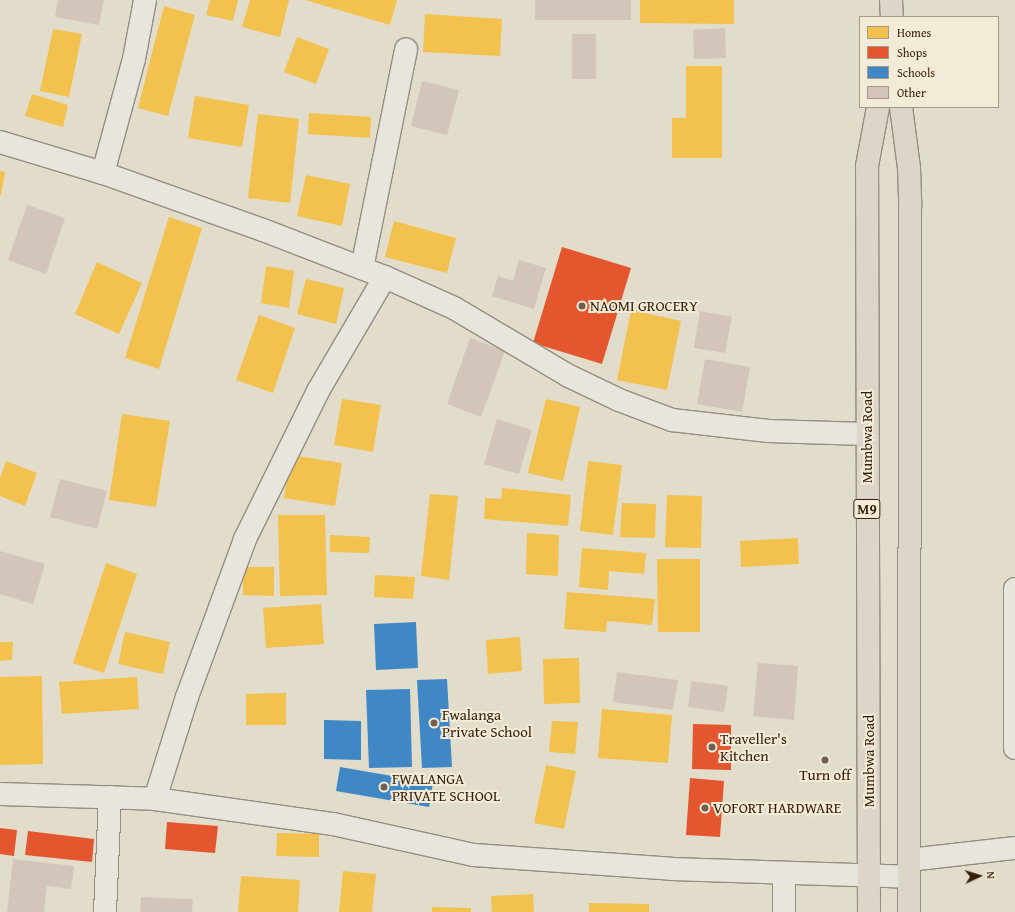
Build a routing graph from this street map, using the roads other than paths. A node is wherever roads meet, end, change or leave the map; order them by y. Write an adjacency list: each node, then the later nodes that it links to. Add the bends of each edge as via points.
1 (145, 0): 8 (street, via 134,59)
2 (891, 0): 3 (main road)
3 (892, 16)
4 (406, 49): 9 (street)
5 (878, 108): 11 (main road, Mumbwa Road / M9, via 867,166)
6 (901, 108): 18 (main road, via 909,168 910,206)
7 (0, 142): 8 (street)
8 (103, 173): 9 (street)
9 (362, 268): 10 (street)
10 (385, 277): 11 (street, via 454,308 576,379 619,400 672,420 768,431); 16 (street, via 318,391 245,539 187,697)
11 (866, 434): 20 (main road, Mumbwa Road / M9)
12 (1015, 589): 13 (street)
13 (1015, 748)
14 (0, 794): 15 (street)
15 (110, 797): 16 (street); 21 (street)
16 (155, 799): 19 (street, via 333,824 474,855 672,869)
17 (1015, 848): 18 (street)
18 (909, 869): 20 (street); 24 (main road)
19 (784, 873): 20 (street); 22 (street)
20 (869, 876): 23 (main road, Mumbwa Road / M9)
21 (106, 912)
22 (784, 912)
23 (869, 912)
24 (909, 912)

